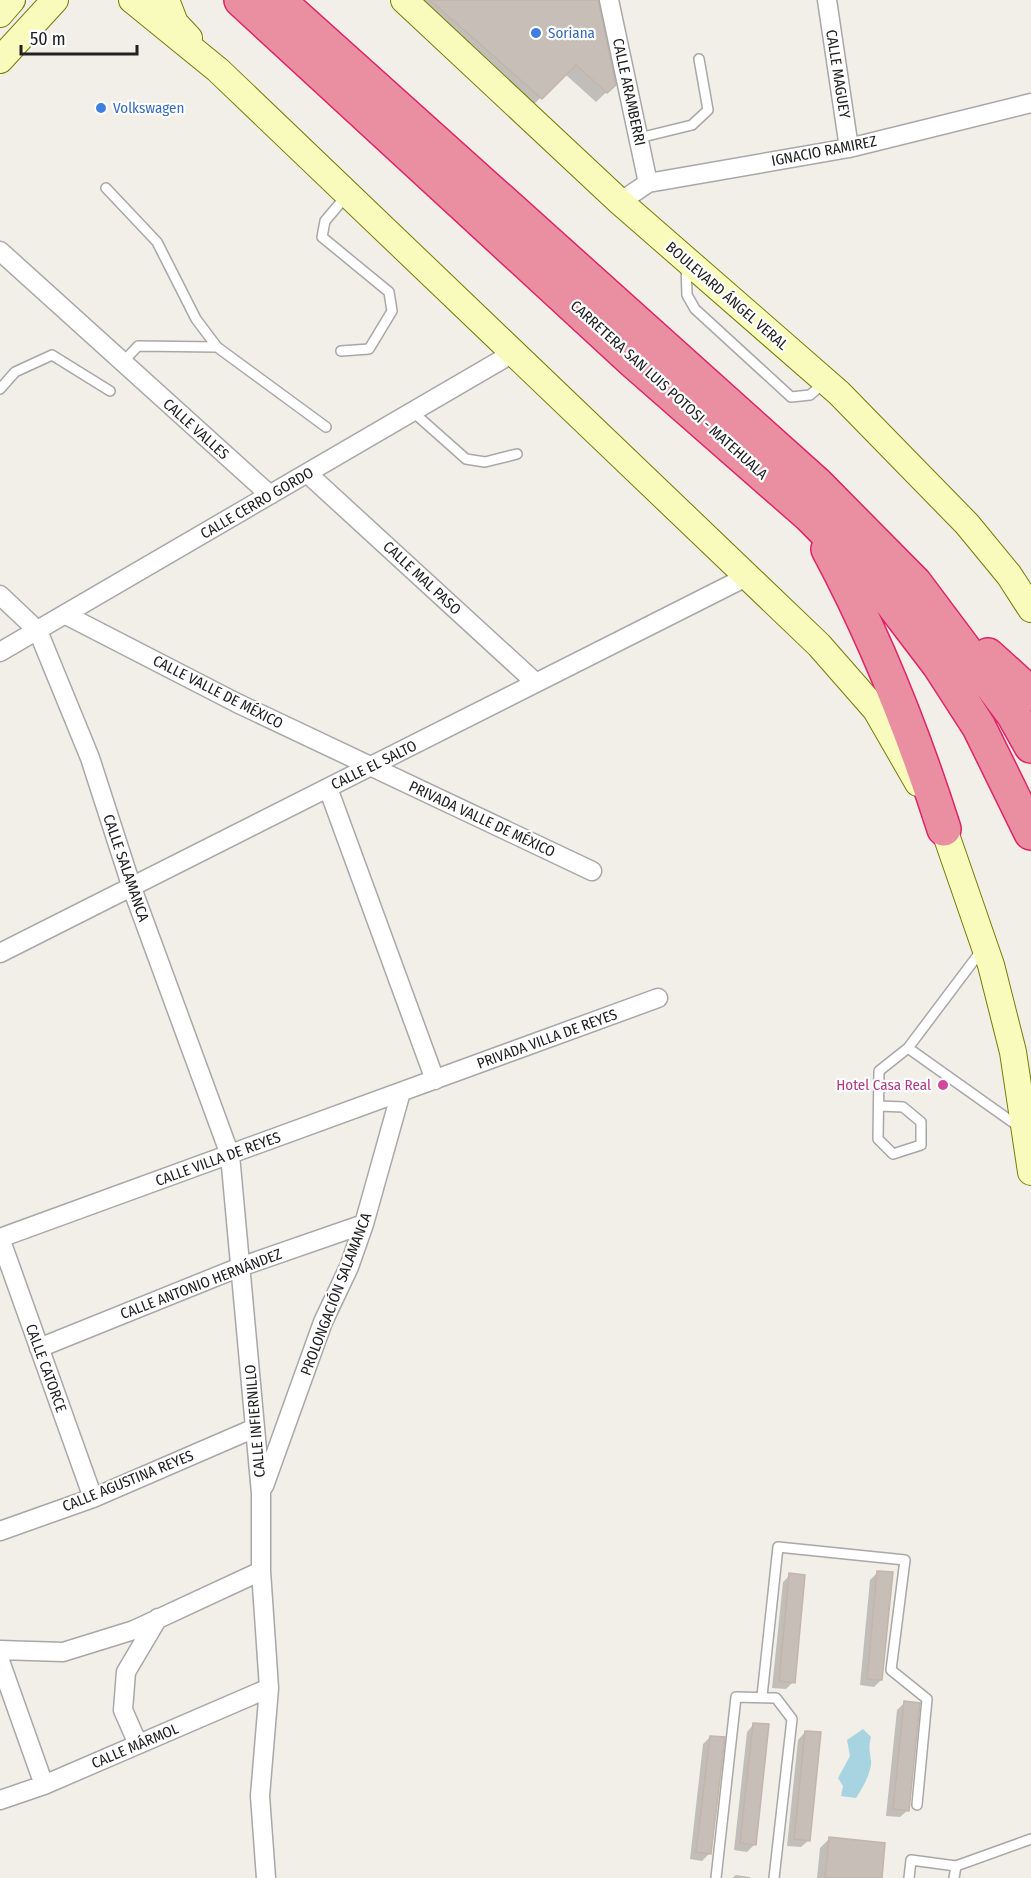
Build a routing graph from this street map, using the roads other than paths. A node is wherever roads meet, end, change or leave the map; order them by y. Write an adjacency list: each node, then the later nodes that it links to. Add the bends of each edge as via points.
1 (12, 0): 10 (street)
2 (55, 0): 13 (street)
3 (132, 0): 14 (street)
4 (166, 0): 14 (street, via 175,23)
5 (242, 0): 11 (highway, CARRETERA SAN LUIS POTOSI - MATEHUALA)
6 (278, 0): 11 (highway)
7 (404, 0): 21 (street, BOULEVARD ÁNGEL VERAL)
8 (609, 0): 16 (street, CALLE ARAMBERRI)
9 (827, 0): 17 (street, CALLE MAGUEY)
10 (0, 14)
11 (312, 47): 36 (highway, CARRETERA SAN LUIS POTOSI - MATEHUALA, via 633,361); 38 (highway, CARRETERA SAN LUIS POTOSI - MATEHUALA, via 817,484)
12 (699, 59): 16 (lane, via 708,110 692,125)
13 (0, 60)
14 (218, 70): 20 (street)
15 (1031, 103): 17 (street, IGNACIO RAMIREZ)
16 (639, 138): 18 (street, CALLE ARAMBERRI)
17 (849, 147): 18 (street, IGNACIO RAMIREZ)
18 (648, 183): 21 (street, IGNACIO RAMIREZ)
19 (106, 188): 24 (lane, via 157,242 196,319)
20 (347, 195): 25 (lane, via 325,221 322,237 389,292 392,311 369,349); 26 (street)
21 (620, 202): 23 (street, BOULEVARD ÁNGEL VERAL)
22 (4, 255): 27 (street, CALLE VALLES)
23 (686, 259): 28 (street, BOULEVARD ÁNGEL VERAL); 28 (lane, via 687,295 695,309 791,397 810,395)
24 (217, 347): 27 (lane, via 138,346); 32 (lane)
25 (340, 351)
26 (513, 353): 31 (street, CALLE CERRO GORDO); 37 (street)
27 (122, 363): 35 (street, CALLE VALLES)
28 (825, 382): 40 (street, BOULEVARD ÁNGEL VERAL, via 967,524)
29 (0, 389): 30 (lane, via 15,372 52,355)
30 (110, 391)
31 (413, 411): 33 (lane, via 466,459 485,462); 34 (street, CALLE CERRO GORDO)
32 (326, 427)
33 (517, 454)
34 (307, 474): 35 (street, CALLE CERRO GORDO); 44 (street, CALLE MAL PASO)
35 (270, 495): 41 (street, CALLE CERRO GORDO)
36 (810, 516): 49 (highway, via 861,612 916,742); 50 (highway, CARRETERA SAN LUIS POTOSI - MATEHUALA, via 878,585 939,665 979,727)
37 (748, 576): 44 (street, CALLE EL SALTO); 49 (street, via 819,645 876,710)
38 (915, 583): 45 (highway); 46 (highway, CARRETERA SAN LUIS POTOSI - MATEHUALA, via 1013,714)
39 (0, 595): 42 (street, CALLE SALAMANCA)
40 (1031, 609)
41 (66, 615): 42 (street, CALLE CERRO GORDO); 47 (street, CALLE VALLE DE MÉXICO)
42 (38, 631): 43 (street, CALLE CERRO GORDO); 52 (street, CALLE SALAMANCA, via 90,758)
43 (0, 652)
44 (536, 683): 47 (street, CALLE EL SALTO)
45 (1031, 694)
46 (1031, 746)
47 (372, 767): 48 (street, CALLE EL SALTO); 51 (street, PRIVADA VALLE DE MÉXICO)
48 (328, 788): 52 (street, CALLE EL SALTO); 57 (street)
49 (944, 829): 53 (street)
50 (1031, 833)
51 (592, 871)
52 (132, 888): 54 (street, CALLE EL SALTO); 61 (street, CALLE SALAMANCA)
53 (985, 947): 56 (lane); 60 (street, via 1013,1052)
54 (0, 953)
55 (658, 998): 57 (street, PRIVADA VILLA DE REYES)
56 (908, 1048): 59 (lane, via 879,1071); 60 (lane)
57 (435, 1080): 58 (street, CALLE VILLA DE REYES)
58 (401, 1092): 61 (street, CALLE VILLA DE REYES); 63 (street, PROLONGACIÓN SALAMANCA)
59 (879, 1106): 59 (lane, via 878,1139 893,1154 921,1145 921,1122 903,1107)
60 (1025, 1131): 62 (street)
61 (230, 1155): 64 (street, CALLE VILLA DE REYES); 65 (street, CALLE INFIERNILLO)
62 (1031, 1172)
63 (364, 1224): 65 (street, CALLE ANTONIO HERNÁNDEZ); 68 (street, PROLONGACIÓN SALAMANCA, via 323,1322)
64 (0, 1238): 66 (street, CALLE CATORCE)
65 (240, 1267): 66 (street, CALLE ANTONIO HERNÁNDEZ); 67 (street, CALLE INFIERNILLO)
66 (39, 1348): 69 (street, CALLE CATORCE)
67 (255, 1428): 68 (street, CALLE INFIERNILLO); 69 (street, CALLE AGUSTINA REYES)
68 (261, 1493): 71 (street, CALLE INFIERNILLO)
69 (93, 1498): 70 (street, CALLE AGUSTINA REYES)
70 (0, 1531)
71 (261, 1571): 72 (street); 75 (street, CALLE INFIERNILLO)
72 (158, 1618): 73 (street, via 63,1652); 77 (street, via 126,1672 123,1710)
73 (0, 1650)
74 (0, 1661): 78 (street)
75 (269, 1688): 77 (street, CALLE MÁRMOL); 83 (street, CALLE INFIERNILLO, via 260,1796)
76 (762, 1696): 80 (lane, via 778,1547 904,1560 891,1670 927,1699); 84 (lane, via 736,1696); 85 (lane, via 776,1698 792,1719)
77 (138, 1744): 78 (street, CALLE MÁRMOL)
78 (44, 1785): 79 (street, CALLE MÁRMOL)
79 (0, 1800)
80 (917, 1805)
81 (1031, 1839): 82 (lane)
82 (956, 1866): 86 (lane, via 911,1860); 87 (lane)
83 (266, 1878)
84 (716, 1878)
85 (774, 1878)
86 (909, 1878)
87 (954, 1878)

